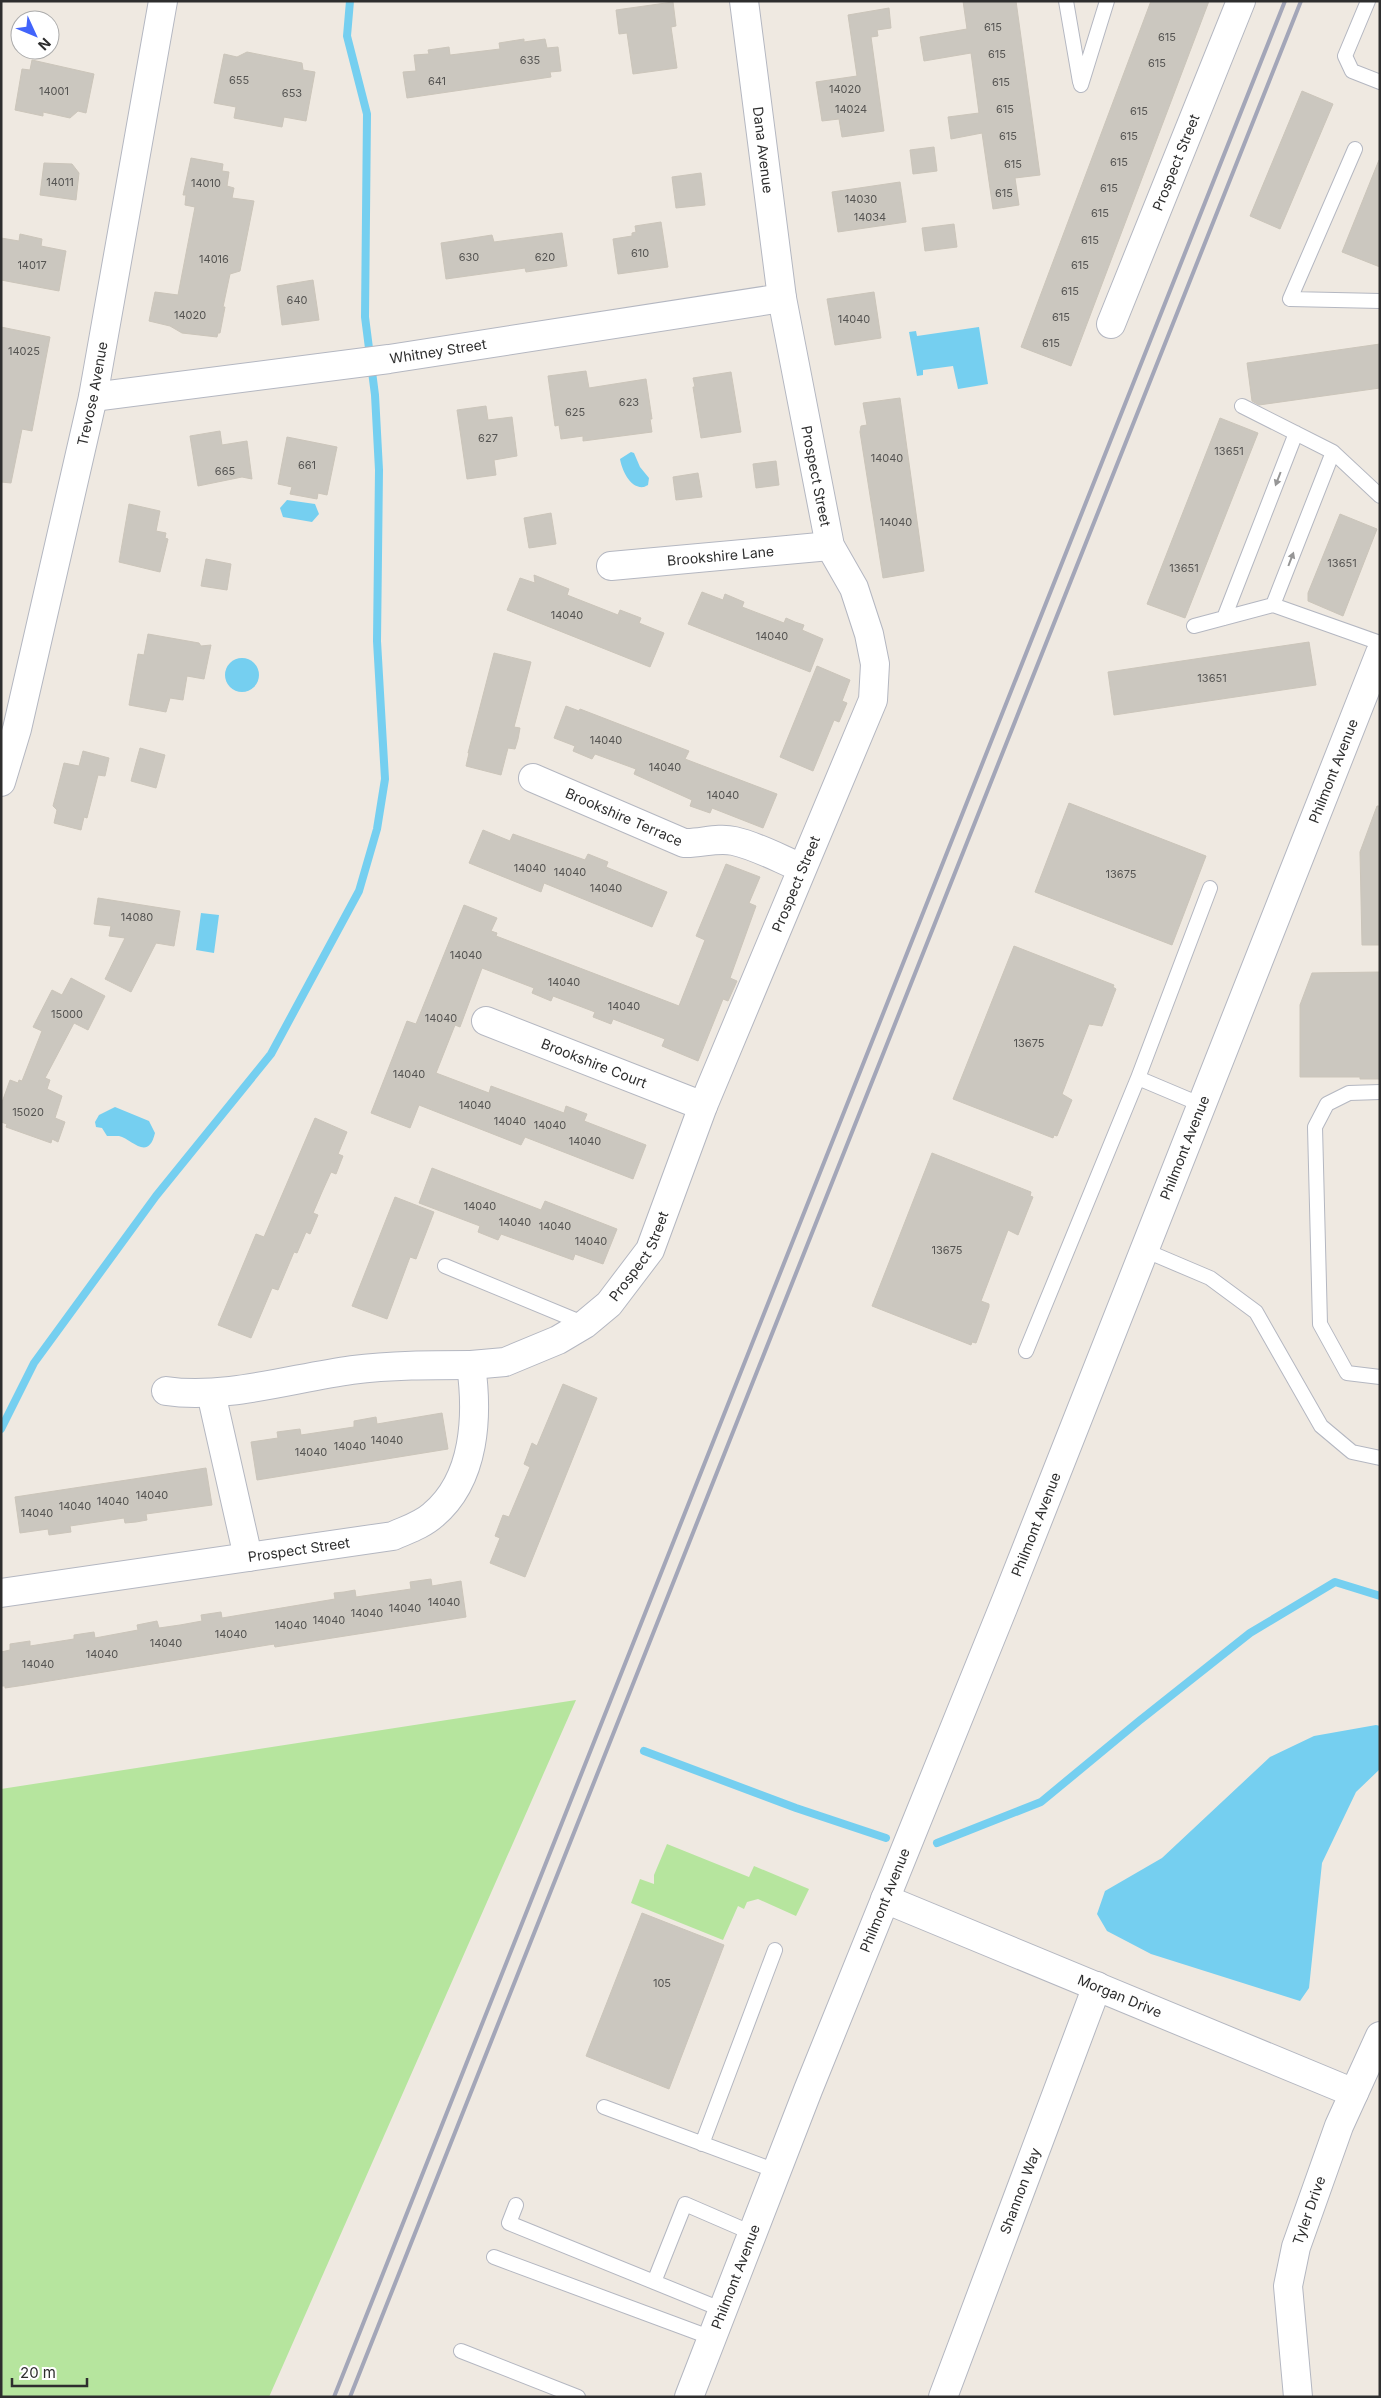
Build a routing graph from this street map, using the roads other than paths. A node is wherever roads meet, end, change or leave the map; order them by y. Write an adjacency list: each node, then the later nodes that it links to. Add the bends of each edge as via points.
1 (163, 1): 12 (street, Trevose Avenue)
2 (744, 1): 9 (street, Dana Avenue)
3 (1066, 1): 4 (lane, via 1081,85)
4 (1107, 1)
5 (1241, 1): 11 (street, Prospect Street)
6 (1368, 1): 7 (lane, via 1346,56 1352,71)
7 (1380, 82)
8 (1355, 149): 10 (lane, via 1290,299)
9 (782, 298): 12 (street, Whitney Street, via 389,359); 17 (street, Prospect Street)
10 (1380, 301)
11 (1111, 324)
12 (93, 397): 25 (street, Trevose Avenue)
13 (1242, 406): 14 (lane)
14 (1296, 433): 15 (lane); 20 (lane, one-way to 20)
15 (1333, 452): 16 (lane); 19 (lane, one-way to 15)
16 (1380, 496)
17 (830, 546): 18 (street, Brookshire Lane); 26 (street, Prospect Street, via 854,588 869,634 875,664 873,700)
18 (611, 566)
19 (1273, 604): 20 (lane); 22 (lane)
20 (1224, 618): 21 (lane)
21 (1194, 626)
22 (1380, 643)
23 (1377, 666): 31 (street, Philmont Avenue)
24 (533, 778): 26 (street, Brookshire Terrace, via 684,843 733,841)
25 (1, 782)
26 (802, 868): 32 (street, Prospect Street)
27 (1210, 888): 29 (lane)
28 (486, 1021): 32 (street, Brookshire Court)
29 (1138, 1078): 31 (lane); 36 (lane)
30 (1380, 1092): 38 (lane, via 1349,1092 1327,1104 1315,1127 1320,1324 1347,1373)
31 (1202, 1105): 33 (street, Philmont Avenue)
32 (703, 1106): 35 (street, Prospect Street, via 650,1250 609,1304)
33 (1144, 1250): 41 (lane, via 1210,1278 1256,1312 1321,1426 1352,1452); 44 (street, Philmont Avenue)
34 (445, 1266): 35 (lane)
35 (585, 1324): 37 (street, Prospect Street, via 558,1340 505,1362)
36 (1026, 1350)
37 (470, 1365): 40 (street, Prospect Street, via 410,1365 352,1370); 42 (street, Prospect Street, via 475,1396 470,1447 456,1486 433,1516 393,1536)
38 (1380, 1377)
39 (166, 1391): 40 (street, Prospect Street)
40 (211, 1393): 42 (street)
41 (1380, 1458)
42 (248, 1557): 43 (street, Prospect Street)
43 (1, 1593)
44 (885, 1899): 46 (street, Morgan Drive); 51 (street, Philmont Avenue)
45 (775, 1950): 50 (lane)
46 (1097, 1986): 48 (street, Morgan Drive); 61 (street, Shannon Way)
47 (1380, 2036): 48 (street, Tyler Drive)
48 (1354, 2093): 62 (street, Tyler Drive, via 1296,2248 1288,2286)
49 (604, 2108): 50 (lane)
50 (702, 2144): 51 (lane)
51 (776, 2171): 53 (street, Philmont Avenue)
52 (516, 2205): 55 (lane, via 509,2224)
53 (752, 2233): 55 (lane, via 685,2204); 56 (street, Philmont Avenue)
54 (494, 2256): 57 (lane)
55 (654, 2282): 56 (lane)
56 (723, 2310): 57 (street, Philmont Avenue)
57 (712, 2338): 60 (street, Philmont Avenue)
58 (461, 2351): 59 (lane)
59 (578, 2397)
60 (689, 2397)
61 (943, 2397)
62 (1298, 2397)

